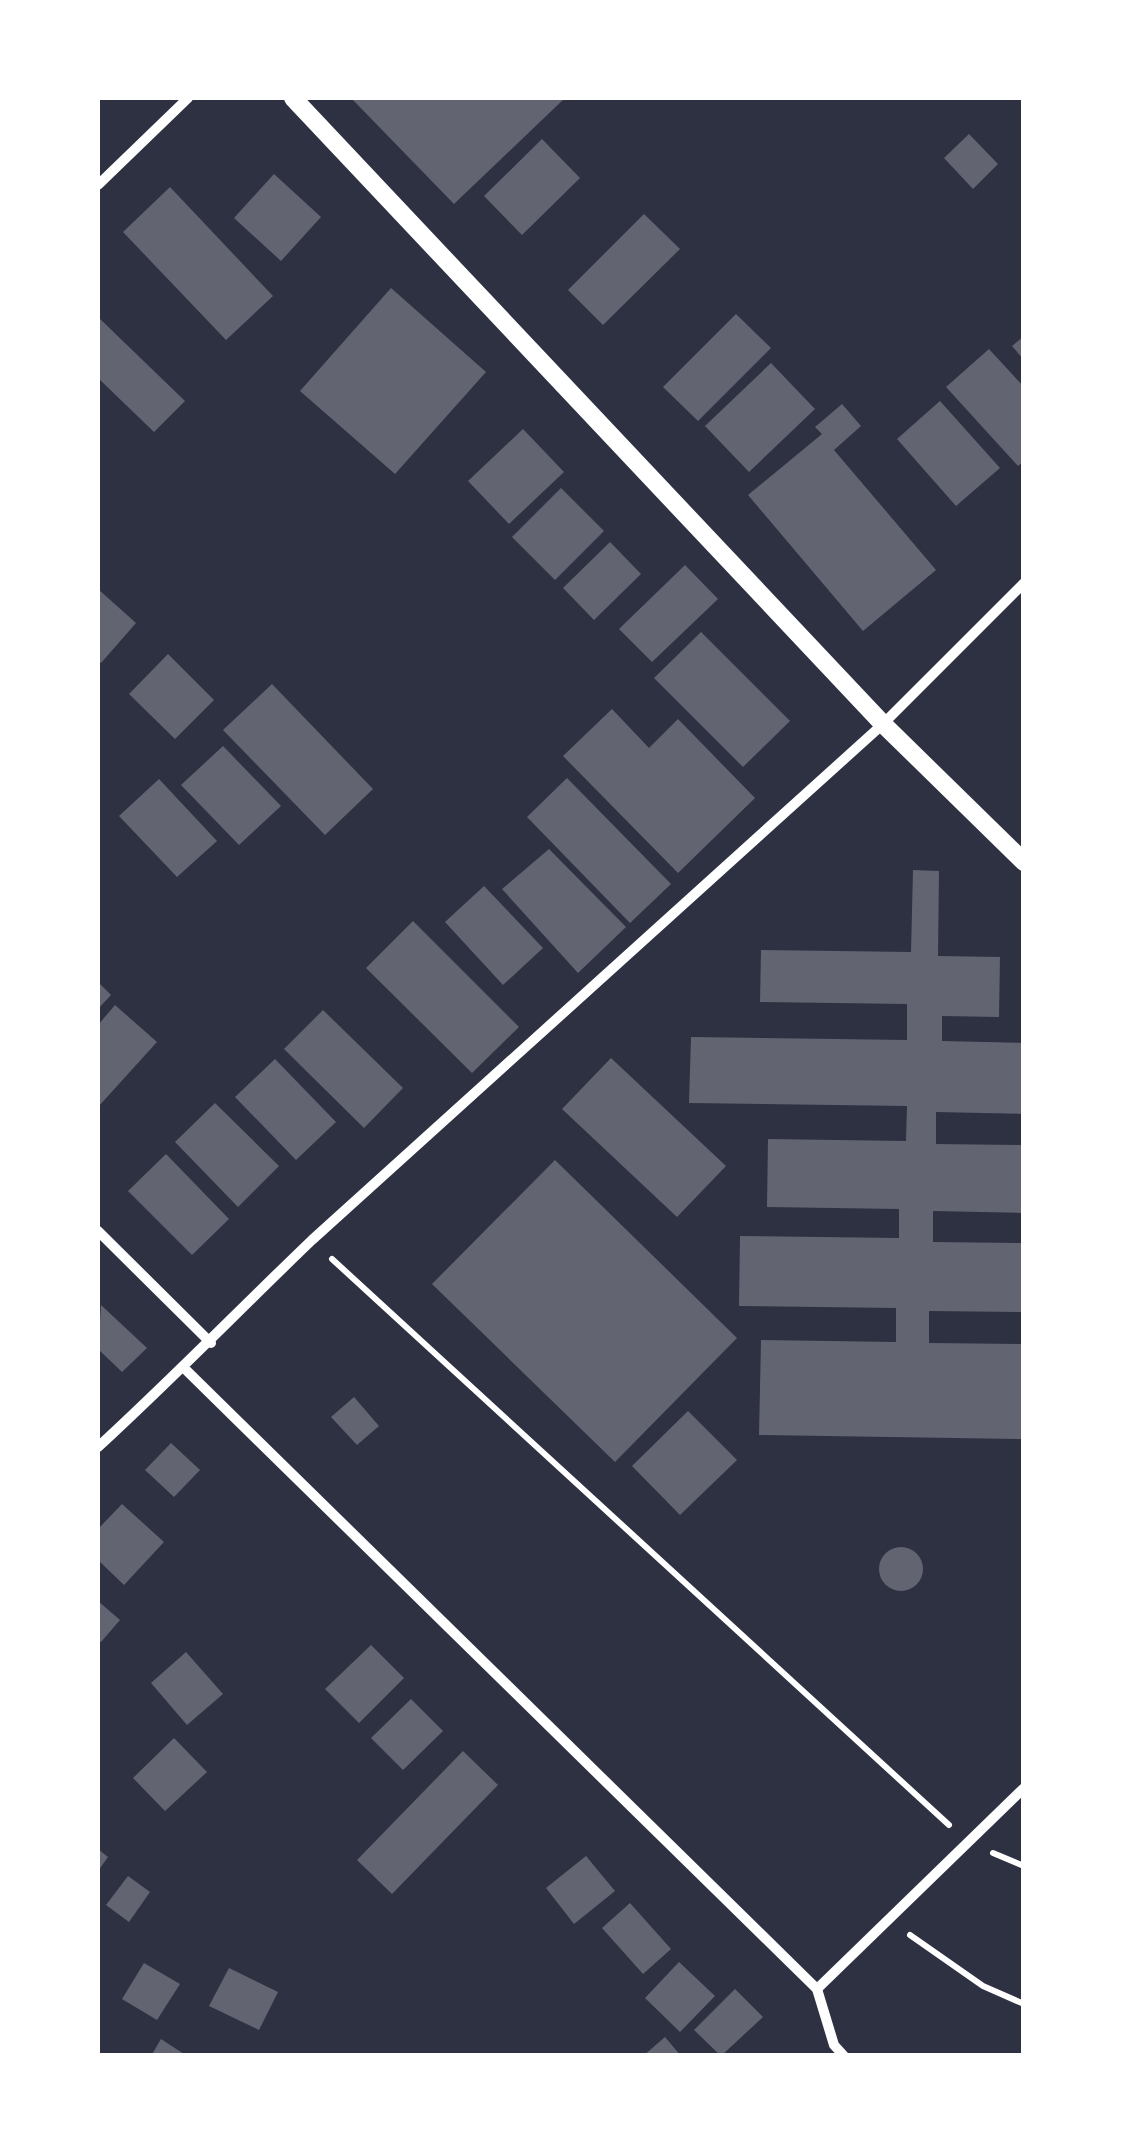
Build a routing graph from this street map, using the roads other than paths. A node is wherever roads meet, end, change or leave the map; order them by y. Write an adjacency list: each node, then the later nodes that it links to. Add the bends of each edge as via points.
1 (188, 98): 3 (street)
2 (294, 98): 5 (street)
3 (98, 184)
4 (1024, 584): 5 (street)
5 (883, 724): 6 (street); 8 (street, via 312,1240)
6 (1024, 862)
7 (98, 1232): 8 (street)
8 (210, 1343): 9 (street)
9 (184, 1368): 10 (street); 12 (street)
10 (98, 1447)
11 (1024, 1788): 12 (street)
12 (817, 1989): 13 (street)
13 (834, 2045): 14 (street); 15 (street)
14 (822, 2056)
15 (844, 2056)

